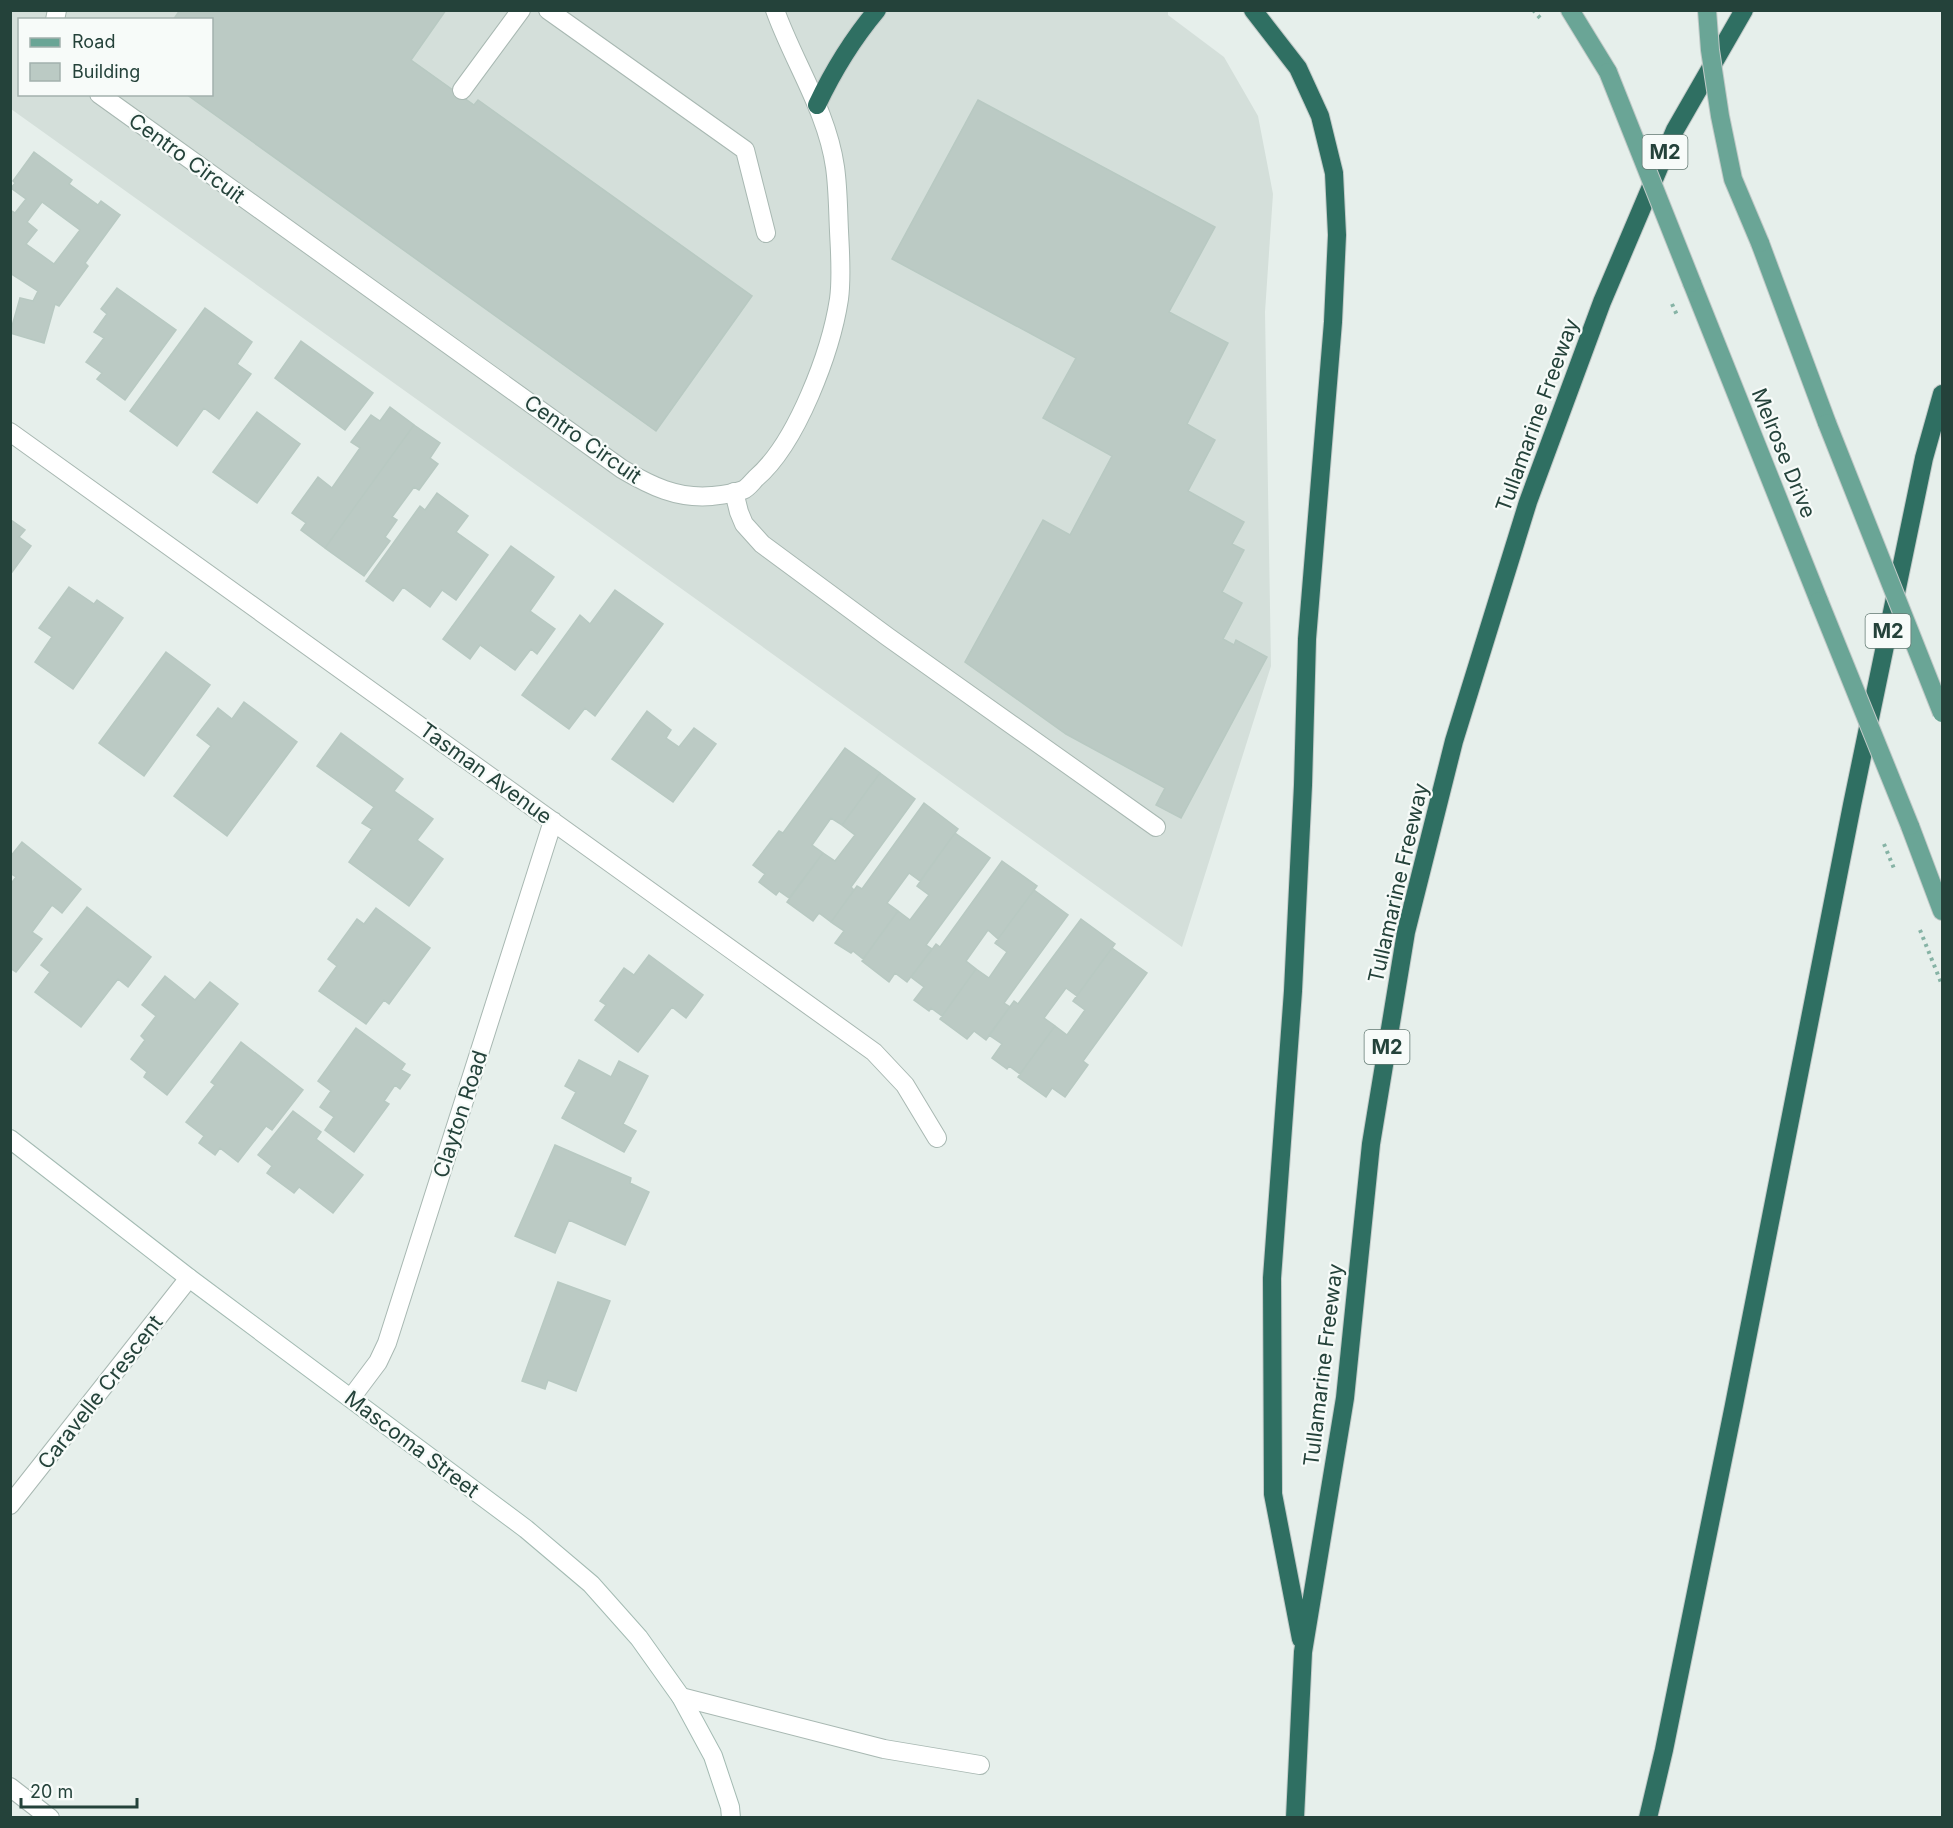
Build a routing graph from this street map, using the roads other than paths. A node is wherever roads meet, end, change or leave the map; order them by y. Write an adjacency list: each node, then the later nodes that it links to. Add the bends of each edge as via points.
1 (521, 10): 13 (street)
2 (548, 10): 16 (street, via 745,150)
3 (764, 10): 11 (street, Centro Circuit)
4 (775, 10): 11 (street, Centro Circuit)
5 (877, 10): 15 (highway, via 846,49)
6 (1253, 10): 29 (highway, via 1298,68 1320,116 1334,173 1337,235 1307,639 1293,991 1272,1278 1273,1494)
7 (1570, 10): 12 (main road)
8 (1586, 10): 12 (main road, Melrose Drive)
9 (1707, 10): 20 (main road, bridge, via 1720,116 1733,179)
10 (1744, 10): 29 (highway, Tullamarine Freeway / M2, via 1675,130 1602,302 1528,502 1454,741 1402,956 1371,1144 1345,1398)
11 (785, 38): 15 (street, Centro Circuit)
12 (1608, 72): 23 (main road, Melrose Drive, bridge)
13 (462, 90)
14 (102, 96): 19 (street, Centro Circuit, via 622,469 672,494 698,497)
15 (817, 105): 19 (street, Centro Circuit, via 835,166 838,206 839,297 833,330 816,380 788,437 762,473 744,490)
16 (766, 233)
17 (1942, 394): 36 (highway, M2, via 1924,458 1857,782 1732,1417)
18 (10, 432): 21 (street, Tasman Avenue)
19 (734, 492): 22 (street, via 744,524 762,544)
20 (1942, 713)
21 (553, 821): 24 (street, Tasman Avenue, via 874,1052 905,1085); 27 (street, Clayton Road, via 387,1343)
22 (1156, 827)
23 (1942, 911)
24 (937, 1138)
25 (10, 1139): 26 (street, Mascoma Street)
26 (189, 1278): 27 (street, Mascoma Street); 28 (street, Caravelle Crescent)
27 (351, 1398): 30 (street, Mascoma Street, via 526,1529 591,1584 639,1638)
28 (10, 1505)
29 (1303, 1652): 35 (highway, Tullamarine Freeway / M2)
30 (681, 1697): 31 (street, via 884,1749); 34 (street, Mascoma Street, via 713,1756)
31 (980, 1766)
32 (10, 1786): 33 (street)
33 (50, 1818)
34 (731, 1818)
35 (1295, 1818)
36 (1648, 1818)

